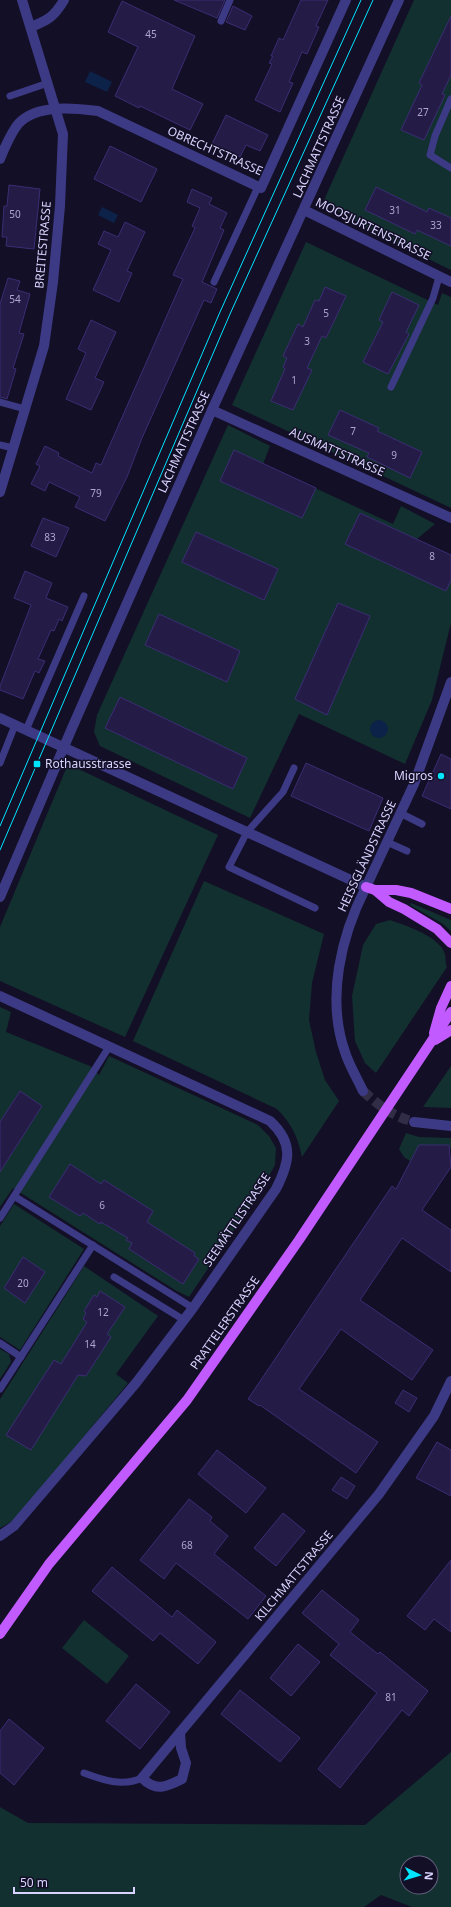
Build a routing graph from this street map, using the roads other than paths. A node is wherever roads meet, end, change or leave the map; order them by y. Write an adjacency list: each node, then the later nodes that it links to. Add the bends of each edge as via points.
1 (22, 0): 7 (street, BREITESTRASSE)
2 (64, 0): 7 (street, via 50,20)
3 (230, 0): 6 (lane)
4 (346, 0): 14 (street, OBRECHTSTRASSE, via 261,188)
5 (399, 0): 15 (street, LACHMATTSTRASSE)
6 (221, 22)
7 (30, 28): 8 (street, BREITESTRASSE)
8 (48, 83): 9 (lane); 11 (street, BREITESTRASSE)
9 (10, 96)
10 (451, 99): 13 (lane, via 430,155)
11 (56, 110): 12 (street, OBRECHTSTRASSE, via 33,113 19,123); 14 (street, OBRECHTSTRASSE, via 98,112); 21 (street, BREITESTRASSE, via 63,134 54,282 44,346)
12 (0, 159)
13 (451, 168)
14 (258, 187): 17 (lane)
15 (304, 210): 16 (street, MOOSJURTENSTRASSE); 22 (street, LACHMATTSTRASSE)
16 (439, 277): 18 (street, MOOSJURTENSTRASSE); 19 (lane, via 433,298)
17 (214, 282)
18 (451, 282)
19 (391, 387)
20 (0, 402): 21 (lane)
21 (25, 409): 24 (street, BREITESTRASSE)
22 (212, 410): 26 (street, AUSMATTSTRASSE); 32 (street, LACHMATTSTRASSE)
23 (0, 445): 24 (lane)
24 (13, 448): 25 (street, BREITESTRASSE)
25 (0, 492)
26 (451, 518)
27 (84, 596): 31 (lane)
28 (451, 682): 35 (street, HEISSGLÄNDSTRASSE, via 414,784)
29 (0, 718): 30 (street)
30 (15, 725): 31 (street); 33 (lane)
31 (26, 730): 32 (street)
32 (64, 747): 37 (street); 41 (street, LACHMATTSTRASSE)
33 (0, 764)
34 (294, 768): 37 (lane, via 283,792)
35 (400, 813): 36 (lane); 38 (street, HEISSGLÄNDSTRASSE)
36 (422, 824)
37 (246, 832): 40 (street); 42 (lane, via 229,867)
38 (387, 842): 39 (lane); 40 (street, HEISSGLÄNDSTRASSE)
39 (407, 851)
40 (370, 888): 43 (main road, via 411,893); 44 (main road, via 389,902 437,929); 51 (street, HEISSGLÄNDSTRASSE, via 355,909 340,957 336,995 338,1026 344,1052)
41 (0, 896)
42 (315, 908)
43 (451, 909)
44 (451, 943)
45 (451, 986): 49 (main road, via 441,1008)
46 (0, 996): 50 (street, SEEMÄTTLISTRASSE)
47 (451, 1012): 49 (main road, PRATTELERSTRASSE)
48 (451, 1030): 49 (main road)
49 (432, 1042): 65 (main road, PRATTELERSTRASSE, via 299,1240 187,1400 49,1564)
50 (109, 1047): 54 (lane); 58 (street, SEEMÄTTLISTRASSE, via 270,1121 281,1131 287,1144 285,1172 276,1189)
51 (363, 1091)
52 (414, 1122): 53 (street)
53 (451, 1126)
54 (14, 1196): 55 (lane); 56 (lane)
55 (0, 1218)
56 (93, 1245): 58 (lane); 61 (lane)
57 (114, 1277): 59 (lane)
58 (193, 1308): 59 (street, SEEMÄTTLISTRASSE)
59 (184, 1320): 64 (street, SEEMÄTTLISTRASSE, via 136,1383 14,1526)
60 (0, 1343): 61 (lane)
61 (21, 1357): 63 (lane)
62 (451, 1381): 66 (street, KILCHMATTSTRASSE, via 434,1416 379,1494)
63 (0, 1390)
64 (0, 1536)
65 (0, 1634)
66 (180, 1732): 68 (street, KILCHMATTSTRASSE); 68 (street, via 181,1748 186,1763 182,1779 166,1787 149,1785)
67 (84, 1773): 68 (lane, via 106,1782 132,1782)
68 (142, 1778)

